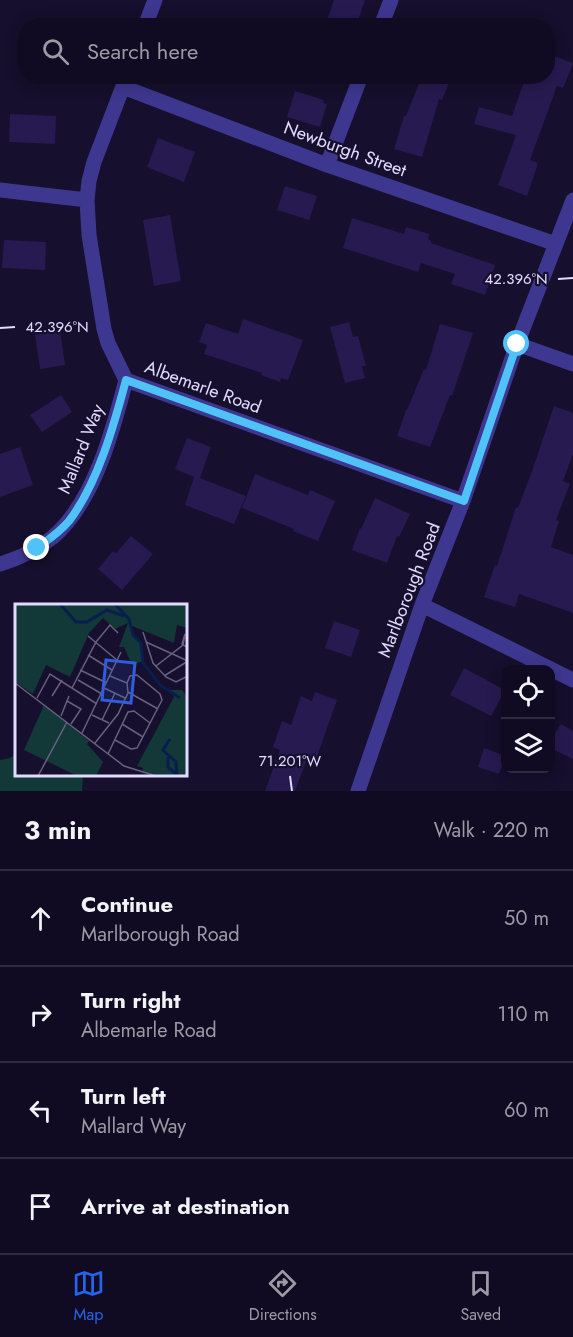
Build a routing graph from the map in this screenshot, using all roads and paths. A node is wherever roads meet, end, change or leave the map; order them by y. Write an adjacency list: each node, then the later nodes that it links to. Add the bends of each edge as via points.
1 (155, 0): 3 (street)
2 (391, 0): 4 (street)
3 (148, 18)
4 (384, 18)
5 (124, 84): 10 (street, Albemarle Road, via 94,162)
6 (130, 84): 8 (street, Newburgh Street)
7 (358, 84): 8 (street)
8 (327, 165): 12 (street, Newburgh Street)
9 (0, 190): 10 (street)
10 (87, 200): 15 (street, Albemarle Road, via 104,330)
11 (573, 200): 12 (street, Marlborough Road)
12 (556, 244): 13 (street, Marlborough Road)
13 (517, 344): 14 (street); 16 (street, Marlborough Road)
14 (573, 364)
15 (126, 380): 16 (street, Albemarle Road); 17 (street, Mallard Way, via 115,422 82,503 53,537 19,558)
16 (464, 501): 18 (street, Marlborough Road)
17 (0, 564)
18 (422, 605): 19 (street); 20 (street, Marlborough Road)
19 (573, 680)
20 (358, 791)

